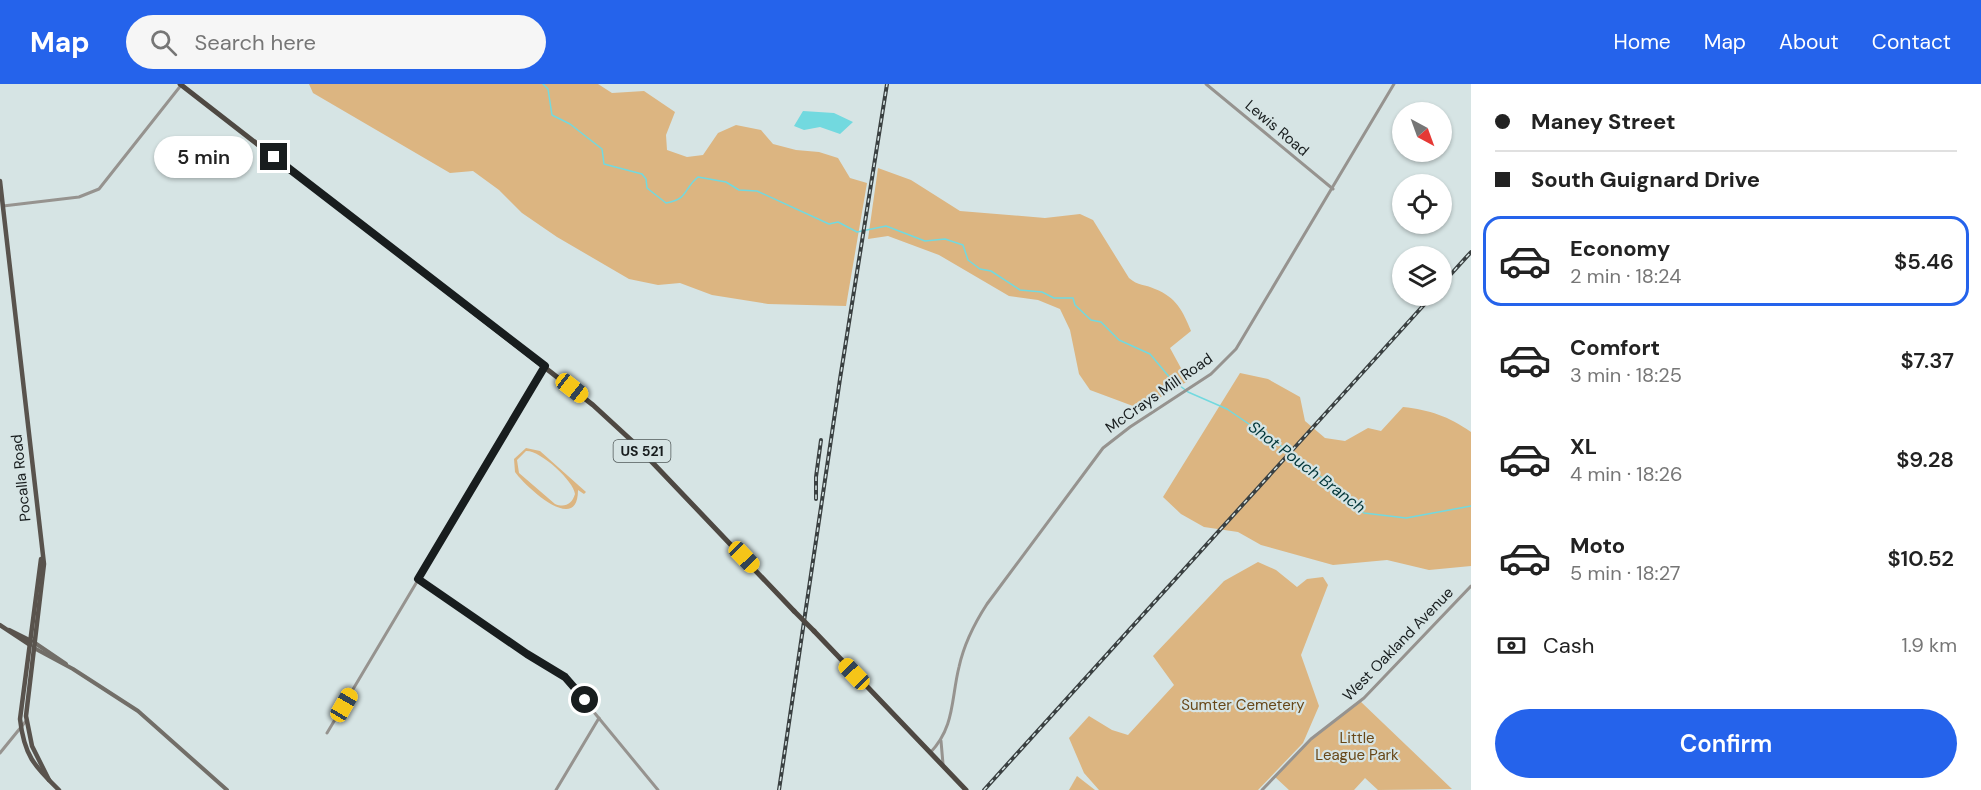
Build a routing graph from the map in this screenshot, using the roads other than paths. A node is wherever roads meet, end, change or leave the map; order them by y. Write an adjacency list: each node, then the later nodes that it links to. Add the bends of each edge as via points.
1 (181, 84): 6 (street, via 99,189 79,197); 7 (highway, US 521)
2 (1206, 84): 5 (street, Lewis Road)
3 (1394, 84): 5 (street, McCrays Mill Road)
4 (0, 181): 6 (main road, Pocalla Road)
5 (1333, 189): 16 (street, McCrays Mill Road, via 1236,349 1194,386 1102,448 987,604 961,657 950,722)
6 (3, 206): 11 (main road, Pocalla Road, via 42,558)
7 (545, 366): 8 (street); 18 (highway, US 521, bridge, via 632,440)
8 (418, 579): 12 (street, via 565,677); 15 (street)
9 (1471, 586): 26 (street, West Oakland Avenue, via 1364,698 1311,739)
10 (0, 625): 11 (main road)
11 (32, 644): 13 (main road); 14 (main road, via 20,702); 22 (main road, via 155,724)
12 (599, 718): 23 (street); 24 (street)
13 (26, 721): 14 (street); 20 (main road, via 34,752)
14 (21, 728): 17 (street); 20 (main road, via 32,760)
15 (327, 733)
16 (942, 740): 18 (street, McCrays Mill Road); 19 (street)
17 (0, 753)
18 (930, 753): 19 (highway, US 521)
19 (944, 766): 25 (highway, US 521)
20 (49, 780): 21 (main road)
21 (59, 790)
22 (227, 790)
23 (556, 790)
24 (658, 790)
25 (966, 790)
26 (1262, 790)

